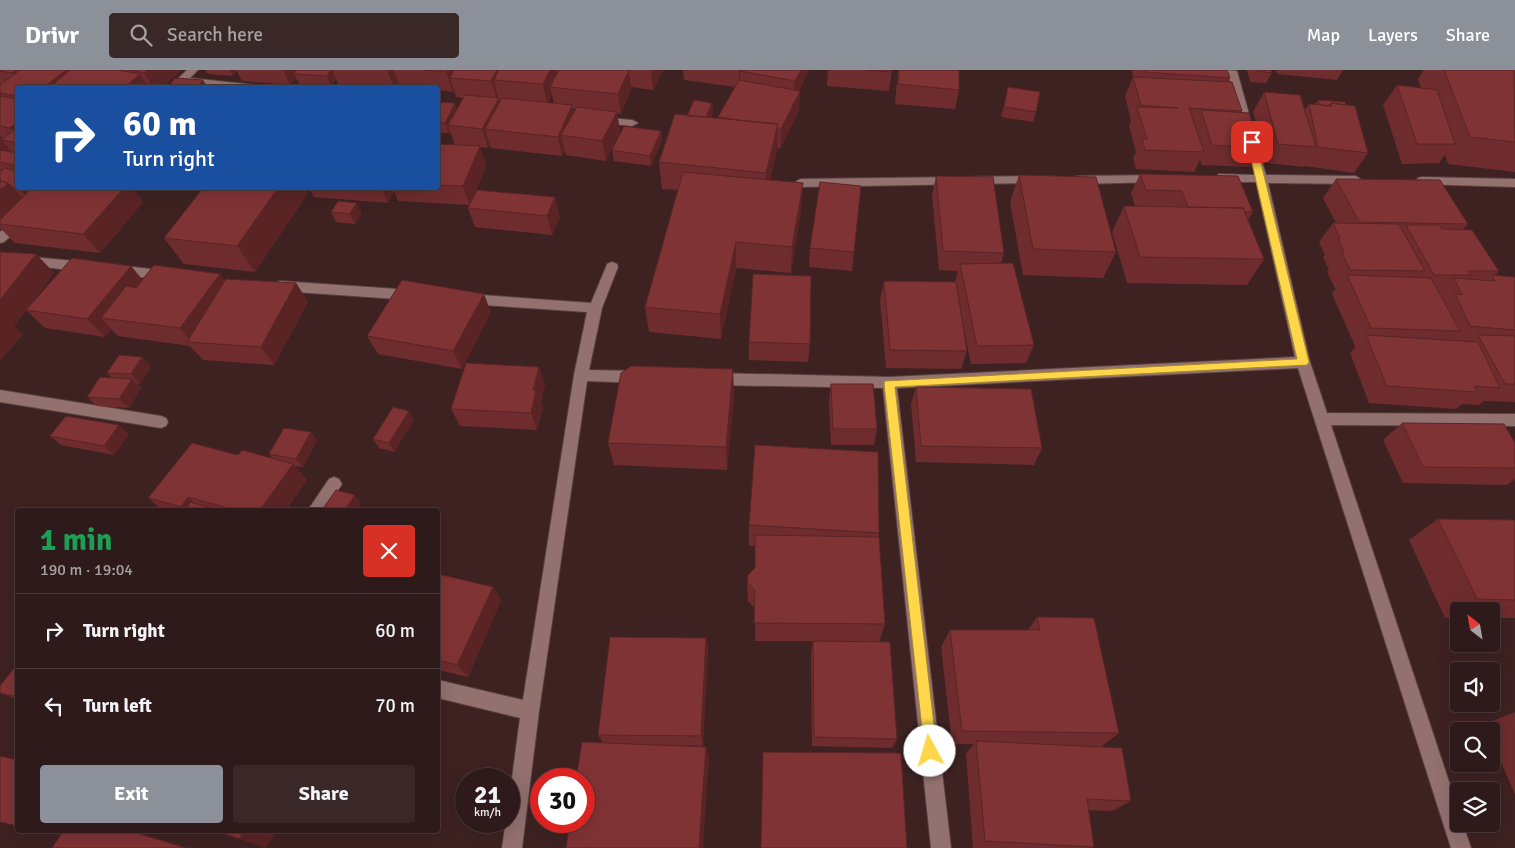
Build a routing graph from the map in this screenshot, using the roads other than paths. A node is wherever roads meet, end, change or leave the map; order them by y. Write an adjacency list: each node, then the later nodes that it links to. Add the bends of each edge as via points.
1 (193, 70): 3 (street)
2 (1232, 71): 9 (street)
3 (177, 84): 4 (street)
4 (197, 85)
5 (584, 119): 6 (street)
6 (632, 123)
7 (1173, 178): 11 (street)
8 (1202, 178): 9 (street)
9 (1261, 178): 12 (street); 25 (street)
10 (1045, 180): 14 (street)
11 (1065, 180)
12 (1368, 180)
13 (1408, 181): 15 (street)
14 (800, 183)
15 (1515, 183)
16 (30, 214): 17 (street)
17 (0, 239)
18 (0, 258): 20 (street)
19 (612, 267): 24 (street)
20 (178, 277)
21 (267, 285): 22 (street)
22 (426, 296)
23 (456, 298): 24 (street)
24 (596, 308): 26 (street)
25 (1303, 362): 29 (street); 31 (street)
26 (582, 375): 27 (street); 37 (street)
27 (651, 377)
28 (700, 378): 29 (street)
29 (889, 384): 39 (street)
30 (0, 396): 33 (street)
31 (1322, 419): 32 (street); 40 (street)
32 (1515, 420)
33 (161, 422)
34 (334, 484): 35 (street)
35 (317, 508)
36 (440, 690): 37 (street)
37 (530, 711): 38 (street)
38 (512, 848)
39 (941, 848)
40 (1461, 848)

